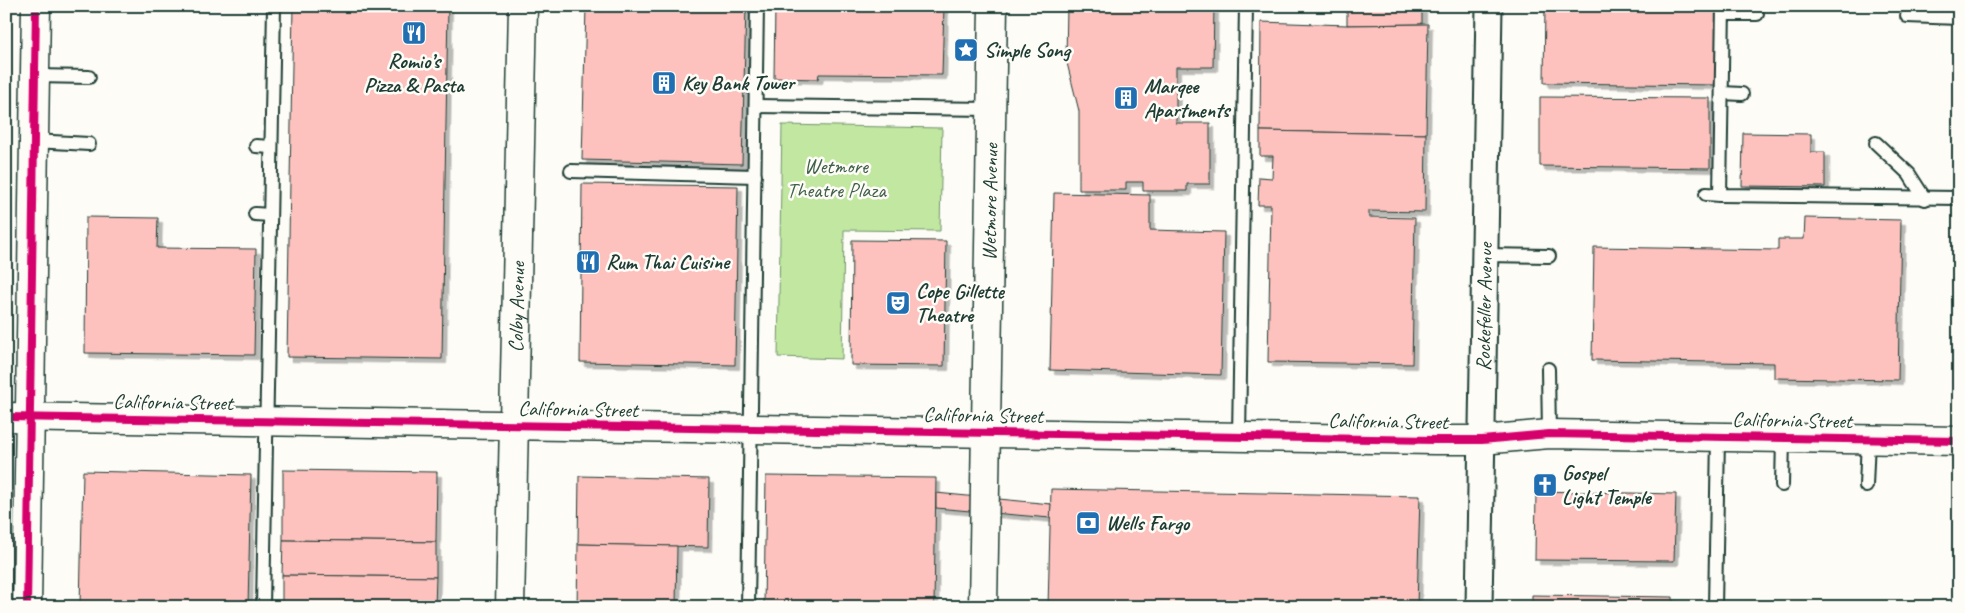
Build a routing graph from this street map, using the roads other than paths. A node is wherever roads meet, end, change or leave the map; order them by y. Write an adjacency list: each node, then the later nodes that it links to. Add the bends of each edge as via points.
1 (36, 6): 12 (street)
2 (274, 6): 22 (lane)
3 (523, 6): 36 (street, Colby Avenue)
4 (757, 6): 16 (lane)
5 (993, 6): 17 (street, Wetmore Avenue)
6 (1246, 6): 40 (lane)
7 (1489, 6): 31 (street, Rockefeller Avenue)
8 (1723, 10): 9 (lane); 14 (lane)
9 (1757, 14)
10 (1907, 16): 11 (lane)
11 (1959, 18)
12 (35, 76): 13 (lane); 18 (street)
13 (89, 77)
14 (1722, 93): 15 (lane); 26 (lane)
15 (1742, 94)
16 (756, 106): 17 (lane); 24 (lane)
17 (991, 109): 38 (street, Wetmore Avenue)
18 (34, 141): 20 (lane); 34 (street)
19 (1876, 143): 27 (lane, via 1909,174)
20 (89, 144)
21 (256, 146): 22 (lane)
22 (271, 147): 30 (lane)
23 (571, 171): 24 (lane)
24 (755, 176): 37 (lane)
25 (1706, 194): 26 (lane)
26 (1720, 196): 27 (lane)
27 (1925, 198): 28 (lane)
28 (1959, 198)
29 (255, 214): 30 (lane)
30 (270, 215): 35 (lane)
31 (1485, 255): 32 (lane); 44 (street, Rockefeller Avenue)
32 (1549, 256)
33 (1548, 369): 39 (lane)
34 (18, 418): 35 (street, California Street); 48 (street)
35 (266, 421): 36 (street, California Street); 49 (lane)
36 (512, 425): 37 (street, California Street); 50 (street, Colby Avenue)
37 (752, 430): 38 (street, California Street); 51 (lane)
38 (986, 433): 40 (street, California Street); 52 (street, Wetmore Avenue)
39 (1549, 434): 41 (street, California Street); 44 (street, California Street)
40 (1239, 436): 44 (street, California Street)
41 (1718, 437): 42 (street, California Street); 54 (lane)
42 (1783, 438): 43 (street, California Street); 46 (lane)
43 (1868, 439): 45 (street, California Street); 47 (lane)
44 (1482, 440): 53 (street, Rockefeller Avenue)
45 (1959, 441)
46 (1782, 486)
47 (1866, 486)
48 (27, 607)
49 (263, 607)
50 (510, 607)
51 (748, 607)
52 (983, 607)
53 (1479, 607)
54 (1715, 607)

